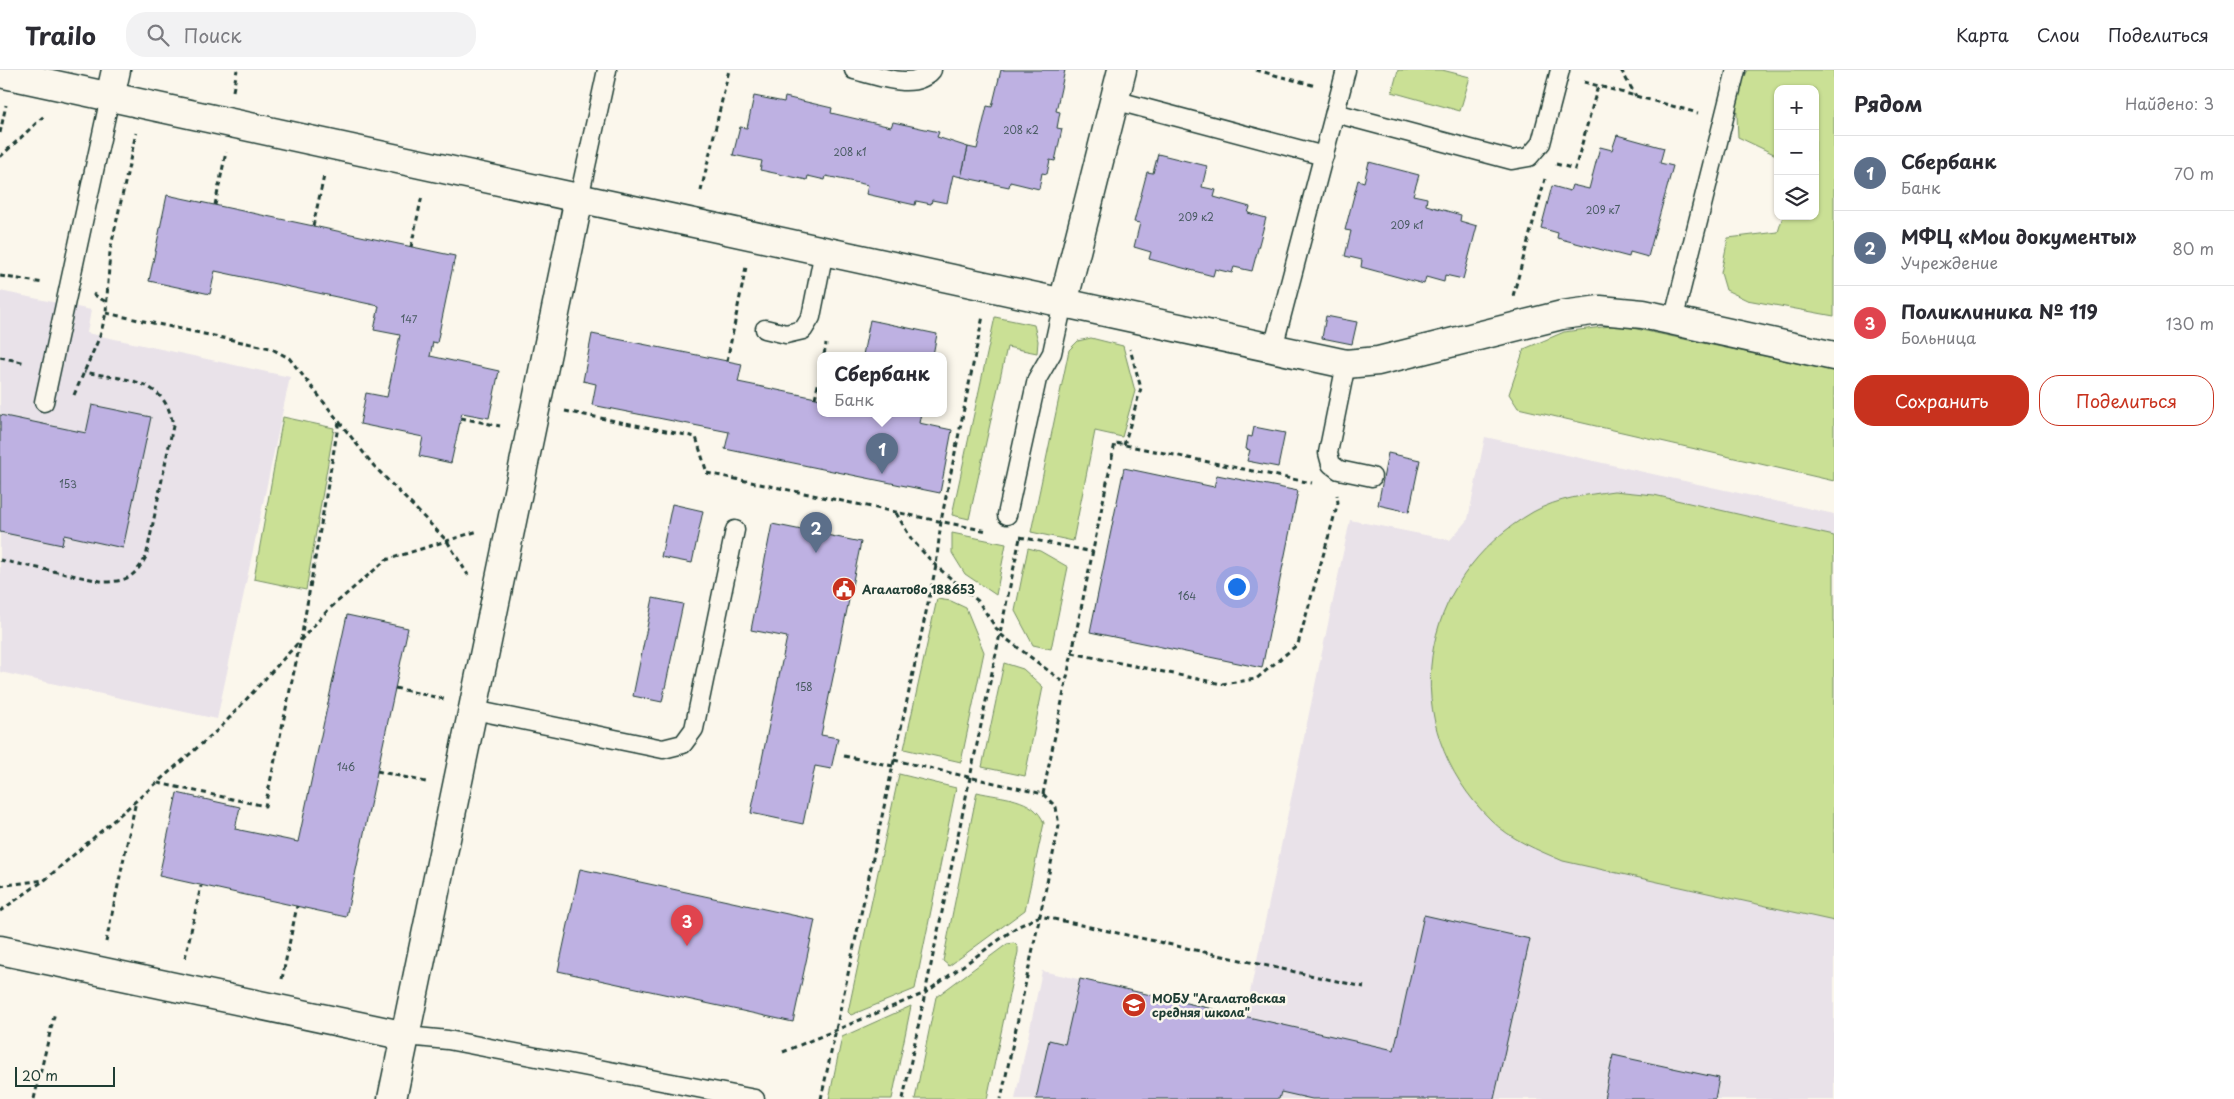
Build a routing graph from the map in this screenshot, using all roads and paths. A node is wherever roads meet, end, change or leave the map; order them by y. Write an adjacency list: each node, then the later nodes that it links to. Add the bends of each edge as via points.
1 (116, 70): 16 (street)
2 (607, 70): 32 (lane)
3 (729, 70): 31 (path)
4 (854, 70): 5 (lane, via 909,82 926,78)
5 (932, 70)
6 (1122, 70): 18 (street)
7 (1256, 70): 14 (path)
8 (1346, 70): 14 (lane)
9 (1621, 70): 15 (path)
10 (1736, 70): 21 (lane)
11 (0, 73): 16 (street)
12 (1560, 73): 13 (path); 27 (lane, via 1541,143)
13 (1598, 86): 15 (path); 28 (path, via 1576,169)
14 (1340, 93): 20 (lane)
15 (1636, 96): 21 (path)
16 (110, 97): 32 (street); 52 (lane)
17 (7, 100): 23 (path)
18 (1114, 100): 25 (lane); 39 (street)
19 (51, 109): 26 (path)
20 (1335, 113): 25 (lane); 27 (lane, via 1512,160)
21 (1724, 120): 43 (lane)
22 (137, 127): 41 (path, via 110,250)
23 (0, 134)
24 (227, 146): 33 (path)
25 (1324, 156): 45 (lane)
26 (0, 157)
27 (1529, 157): 28 (path)
28 (1549, 162): 38 (path)
29 (326, 167): 34 (path)
30 (424, 187): 35 (path)
31 (701, 191)
32 (579, 198): 36 (street); 53 (street)
33 (215, 205)
34 (313, 226)
35 (411, 247)
36 (824, 251): 39 (street); 44 (lane, via 811,317 802,330 786,334)
37 (746, 265): 47 (path)
38 (1512, 300)
39 (1063, 303): 42 (street); 62 (lane, via 1052,353 1037,379)
40 (984, 306): 63 (path)
41 (106, 313): 49 (path); 55 (path, via 270,348 289,358)
42 (1136, 319): 45 (street); 57 (path, via 1130,348 1141,388)
43 (1673, 321): 46 (street); 48 (street, via 1600,310 1562,314 1378,361)
44 (765, 329)
45 (1273, 348): 48 (street)
46 (1834, 356)
47 (727, 362)
48 (1346, 364): 58 (lane, via 1328,453 1331,464)
49 (84, 372): 52 (path, via 72,400); 71 (path, via 148,385 161,395 171,410 173,426 146,557 138,571 123,581 106,582)
50 (817, 393): 51 (path)
51 (816, 398)
52 (44, 402)
53 (536, 405): 61 (path, via 696,437 707,473); 80 (street)
54 (461, 418): 56 (path)
55 (339, 421): 69 (path, via 374,466); 75 (path)
56 (503, 426)
57 (1124, 445): 60 (path); 70 (path, via 1115,443)
58 (1340, 470): 59 (lane); 60 (path)
59 (1372, 477)
60 (1336, 488): 76 (path, via 1338,503 1298,644 1256,679 1222,684)
61 (896, 512): 63 (path); 72 (path, via 912,540)
62 (1007, 515)
63 (941, 521): 66 (path); 72 (path)
64 (482, 530): 69 (path)
65 (735, 530): 80 (lane, via 694,729 683,744 663,749)
66 (994, 532)
67 (1012, 536): 68 (path)
68 (1020, 537): 70 (path); 74 (path)
69 (447, 541): 73 (path); 75 (path, via 386,560 329,609)
70 (1093, 552): 76 (path)
71 (0, 560)
72 (936, 566): 74 (path, via 978,601); 82 (path)
73 (473, 582)
74 (1000, 634): 77 (path); 85 (path)
75 (301, 639): 86 (path, via 221,727); 86 (path, via 265,806)
76 (1072, 653): 77 (path)
77 (1066, 684): 88 (path)
78 (395, 688): 79 (path)
79 (446, 699)
80 (474, 710): 104 (street)
81 (844, 756): 83 (path)
82 (894, 760): 83 (path); 85 (path)
83 (893, 766): 103 (path)
84 (377, 771): 87 (path)
85 (970, 777): 88 (path); 101 (path)
86 (157, 782): 89 (path)
87 (429, 782)
88 (1043, 794): 95 (path, via 1056,807 1059,826)
89 (136, 801): 90 (path); 96 (path)
90 (46, 879): 91 (path); 94 (path)
91 (0, 886)
92 (201, 886): 98 (path)
93 (297, 906): 99 (path)
94 (0, 911)
95 (1040, 916): 100 (path); 101 (path, via 1016,927); 111 (path)
96 (106, 943)
97 (0, 950): 104 (street)
98 (184, 960)
99 (282, 980)
100 (1364, 987)
101 (925, 993): 103 (path); 110 (path)
102 (55, 1012): 106 (path)
103 (836, 1030): 105 (path); 109 (path)
104 (406, 1036): 107 (street); 108 (lane, via 448,1040)
105 (783, 1052)
106 (34, 1099)
107 (392, 1099)
108 (755, 1099)
109 (821, 1099)
110 (904, 1099)
111 (1002, 1099)

